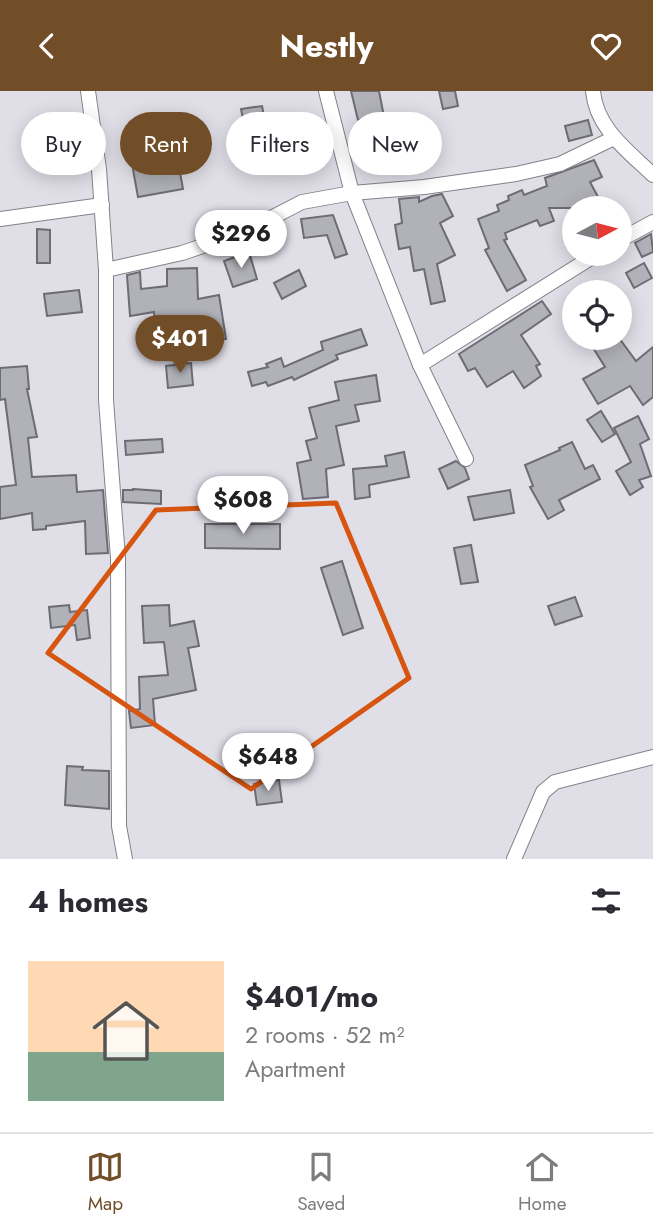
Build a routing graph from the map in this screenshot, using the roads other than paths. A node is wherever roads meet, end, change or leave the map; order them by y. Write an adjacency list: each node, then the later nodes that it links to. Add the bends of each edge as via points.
1 (88, 91): 7 (street)
2 (326, 91): 6 (street)
3 (593, 91): 4 (street, via 600,117)
4 (614, 138): 5 (street); 6 (street, via 560,164 516,174)
5 (653, 176)
6 (352, 193): 12 (street, via 302,202 244,232 182,253); 13 (street)
7 (102, 205): 8 (street); 12 (street)
8 (0, 219)
9 (653, 222): 10 (street)
10 (632, 233)
11 (578, 266): 13 (street)
12 (106, 270): 16 (street, via 106,400 118,558 119,826)
13 (420, 365): 14 (street)
14 (466, 459)
15 (653, 757): 17 (street, via 555,782 543,792)
16 (125, 859)
17 (514, 859)

